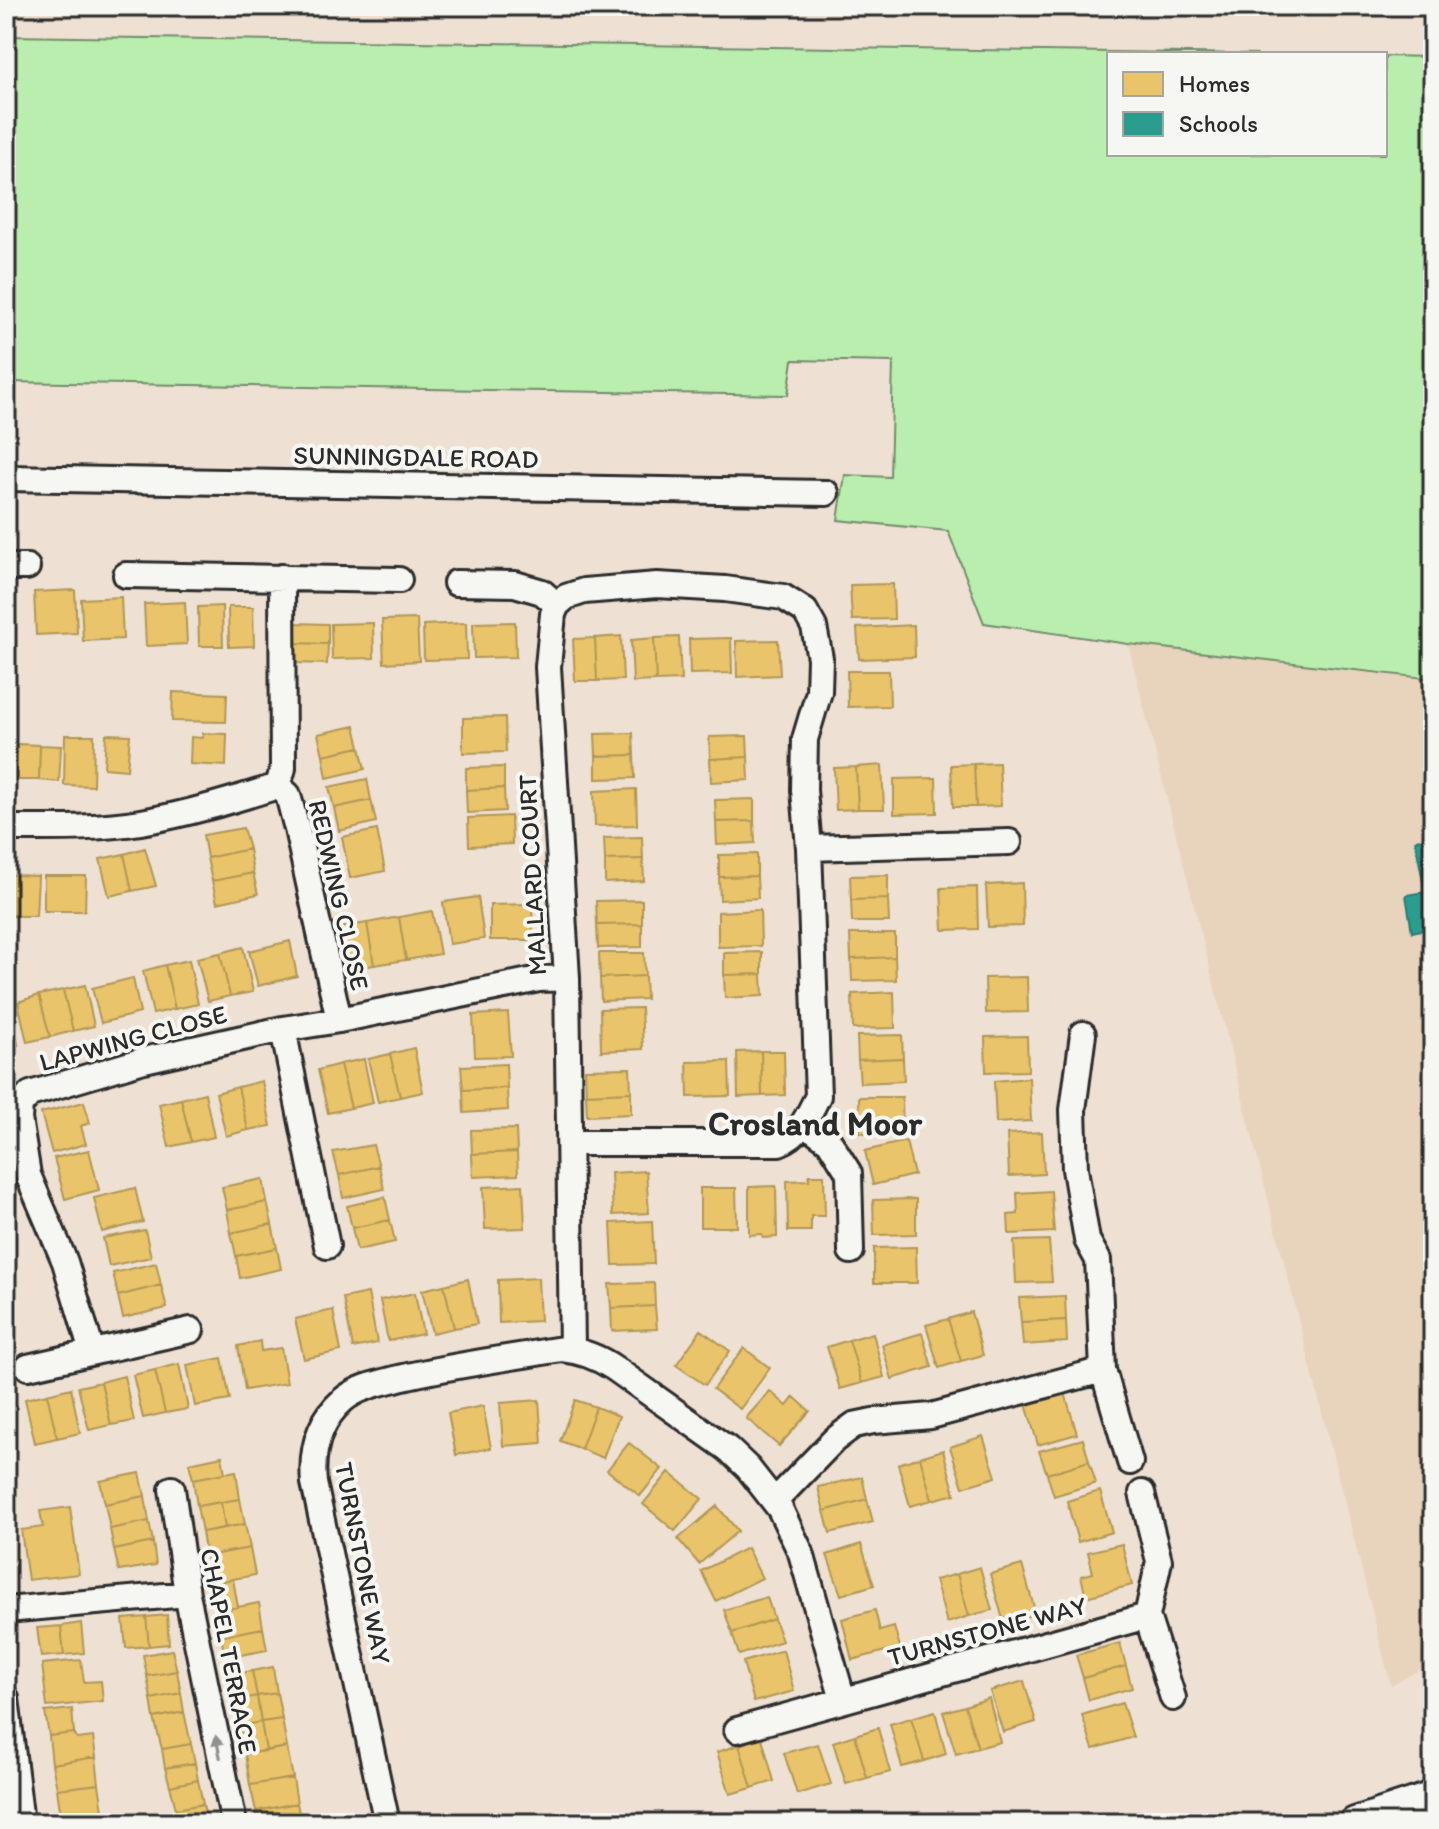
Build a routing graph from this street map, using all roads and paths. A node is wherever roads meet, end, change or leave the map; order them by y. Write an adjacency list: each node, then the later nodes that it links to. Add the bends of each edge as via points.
1 (6, 478): 2 (street, SUNNINGDALE ROAD)
2 (826, 493)
3 (126, 575): 4 (street)
4 (282, 577): 5 (street); 8 (street, REDWING CLOSE, via 283,768)
5 (399, 580)
6 (456, 583): 7 (street, via 515,584 542,592)
7 (557, 605): 11 (street, via 584,591 657,585 783,597 805,611 820,658 819,692 805,739); 12 (street, MALLARD COURT, via 548,667)
8 (278, 786): 9 (street, REDWING CLOSE, via 140,822); 13 (street, REDWING CLOSE, via 288,795 294,818)
9 (6, 828)
10 (1009, 842): 11 (street)
11 (809, 848): 16 (street, via 818,1096)
12 (567, 978): 13 (street, LAPWING CLOSE, via 539,979); 17 (street, MALLARD COURT)
13 (339, 1020): 14 (street, LAPWING CLOSE)
14 (283, 1029): 18 (street); 22 (street, LAPWING CLOSE, via 144,1060 30,1094 20,1105 28,1175 65,1262)
15 (1083, 1034): 24 (street, via 1073,1110 1075,1169 1087,1240 1098,1260)
16 (804, 1123): 17 (street, via 779,1143); 19 (street, via 829,1141 849,1173)
17 (571, 1143): 21 (street, MALLARD COURT)
18 (327, 1246)
19 (851, 1251)
20 (191, 1330): 22 (street)
21 (572, 1350): 28 (street, TURNSTONE WAY, via 599,1358 728,1449); 39 (street, TURNSTONE WAY, via 434,1370 367,1386 334,1409 318,1435 314,1483)
22 (92, 1352): 23 (street)
23 (28, 1367)
24 (1103, 1370): 25 (street); 28 (street, via 931,1416 854,1425)
25 (1130, 1462)
26 (172, 1489): 29 (street, CHAPEL TERRACE)
27 (1142, 1493): 31 (street, via 1159,1561)
28 (775, 1501): 34 (street, TURNSTONE WAY, via 801,1553)
29 (187, 1594): 30 (street); 38 (street, CHAPEL TERRACE, one-way to 29)
30 (6, 1610)
31 (1147, 1616): 33 (street); 34 (street, TURNSTONE WAY)
32 (6, 1698): 37 (street)
33 (1173, 1698)
34 (843, 1700): 35 (street, TURNSTONE WAY)
35 (737, 1730)
36 (1433, 1797): 40 (street)
37 (21, 1823)
38 (234, 1823)
39 (387, 1823)
40 (1355, 1823)

